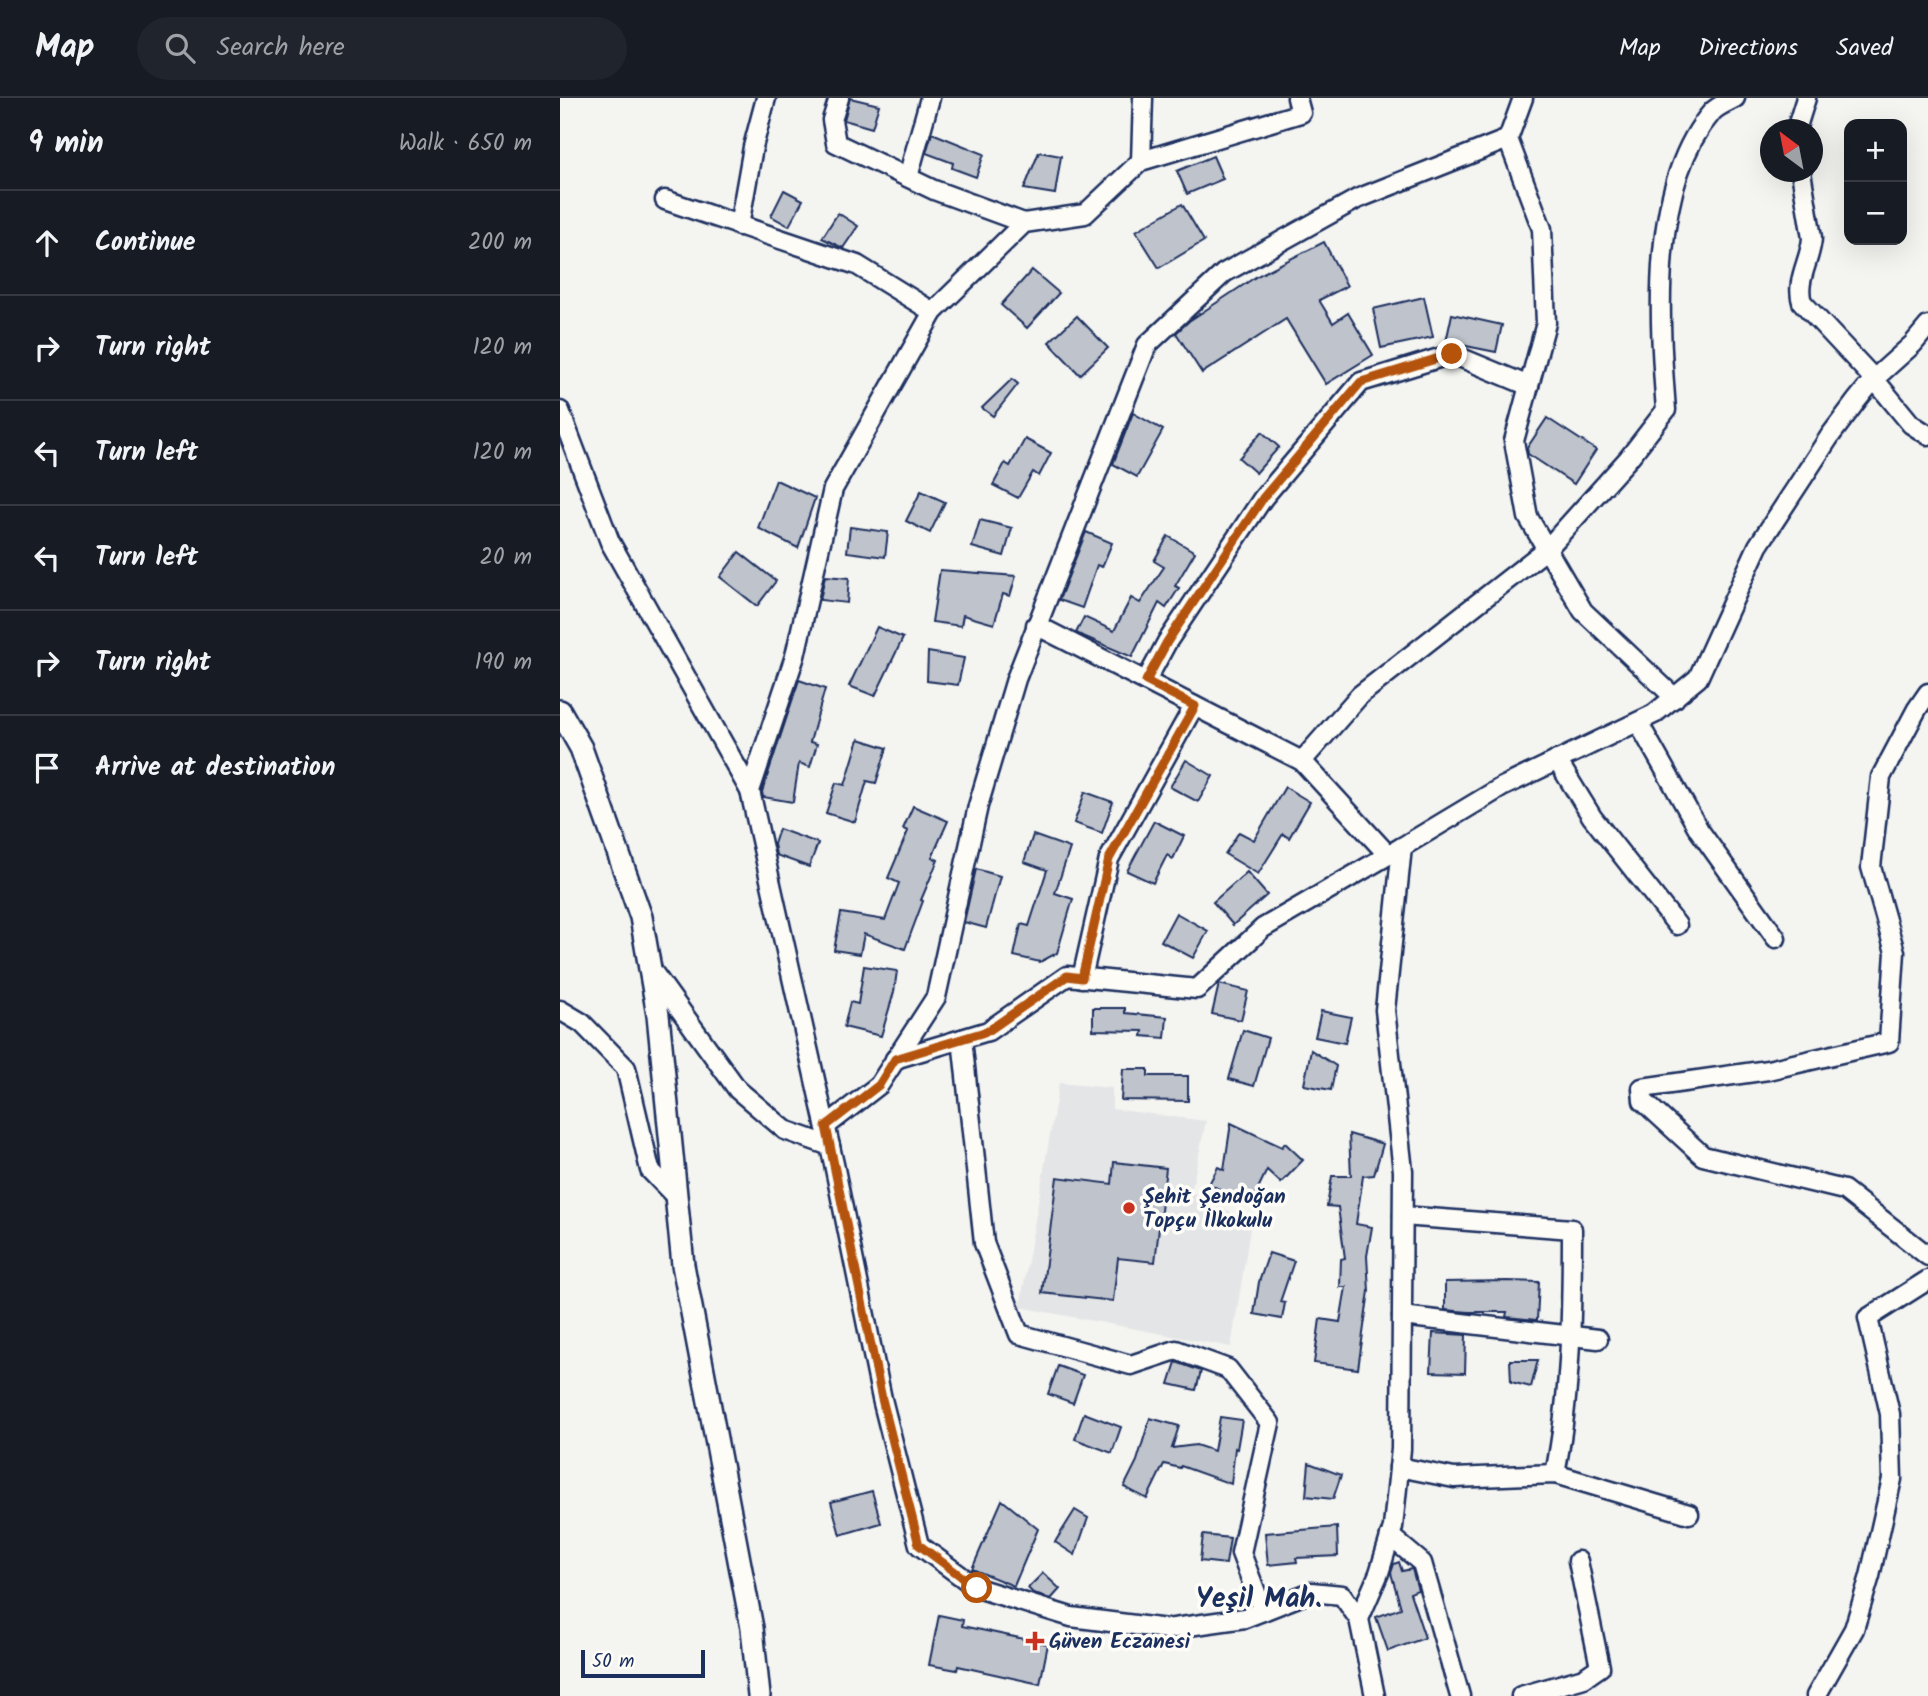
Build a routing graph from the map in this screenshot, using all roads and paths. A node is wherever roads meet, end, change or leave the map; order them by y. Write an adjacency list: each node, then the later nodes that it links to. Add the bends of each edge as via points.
1 (766, 98): 16 (street)
2 (839, 98): 12 (street, via 832,120 836,143)
3 (930, 98): 12 (street)
4 (1143, 98): 11 (street)
5 (1297, 98): 11 (street, via 1301,113)
6 (1523, 98): 10 (street)
7 (1735, 98): 23 (street, via 1713,111 1687,152 1665,224 1660,334 1666,410)
8 (1806, 98): 9 (street)
9 (1799, 119)
10 (1508, 139): 20 (street, via 1542,229 1546,323); 24 (street, via 1357,199 1224,273 1147,345)
11 (1141, 161): 15 (street, via 1085,214)
12 (908, 177): 15 (street)
13 (1803, 182): 19 (street, via 1812,247 1800,289 1802,302)
14 (665, 201): 16 (street)
15 (1024, 223): 17 (street)
16 (739, 226): 17 (street, via 857,265)
17 (933, 312): 33 (street, via 833,489 795,656)
18 (1928, 326): 19 (street)
19 (1874, 379): 22 (street, via 1911,424); 27 (street, via 1830,436 1758,546 1698,678)
20 (1529, 386): 23 (street, via 1514,441 1528,517); 25 (street, via 1452,354 1361,382 1263,498)
21 (560, 411): 33 (street, via 610,542)
22 (1928, 435)
23 (1547, 549): 27 (street, via 1583,611); 31 (street, via 1360,695)
24 (1037, 625): 25 (street); 41 (street, via 978,806 936,997)
25 (1146, 681): 28 (street)
26 (1928, 693): 46 (street, via 1881,777 1871,867 1895,952 1889,1042 1768,1070 1642,1088 1643,1101 1703,1156 1844,1190)
27 (1675, 698): 30 (street)
28 (1195, 706): 31 (street); 38 (street, via 1109,859)
29 (560, 711): 37 (street, via 581,748 641,917)
30 (1637, 722): 32 (street); 36 (street, via 1699,830)
31 (1302, 761): 34 (street)
32 (1557, 761): 34 (street, via 1502,787); 35 (street, via 1592,817)
33 (750, 791): 42 (street)
34 (1395, 851): 38 (street, via 1263,928 1197,989); 45 (street, via 1385,1010 1403,1171)
35 (1676, 925)
36 (1776, 938)
37 (650, 968): 43 (street, via 738,1090 785,1130); 44 (street)
38 (1082, 978): 40 (street, via 1067,976 988,1031)
39 (560, 1010): 44 (street, via 582,1023 626,1068 650,1170)
40 (962, 1039): 41 (street); 56 (street, via 984,1243 1020,1334 1131,1365 1176,1350 1228,1368 1270,1423 1241,1553)
41 (895, 1059): 42 (street, via 879,1085)
42 (826, 1126): 43 (street)
43 (830, 1146): 56 (street, via 882,1399 919,1545 977,1588 1071,1618 1167,1629 1245,1618)
44 (677, 1198): 58 (street, via 683,1265 752,1628)
45 (1403, 1216): 48 (street); 49 (street, via 1572,1228)
46 (1928, 1256)
47 (1928, 1280): 62 (street, via 1868,1318 1890,1414 1892,1479 1854,1629)
48 (1402, 1316): 49 (street); 51 (street)
49 (1571, 1336): 50 (street); 52 (street)
50 (1598, 1339)
51 (1399, 1467): 52 (street, via 1454,1478); 54 (street)
52 (1555, 1474): 53 (street)
53 (1689, 1514)
54 (1390, 1536): 57 (street); 60 (street, via 1422,1563)
55 (1577, 1561): 61 (street, via 1600,1667 1584,1678)
56 (1263, 1611): 57 (street, via 1311,1592 1342,1595)
57 (1359, 1619): 59 (street)
58 (759, 1696)
59 (1374, 1696)
60 (1460, 1696)
61 (1521, 1696)
62 (1816, 1696)

